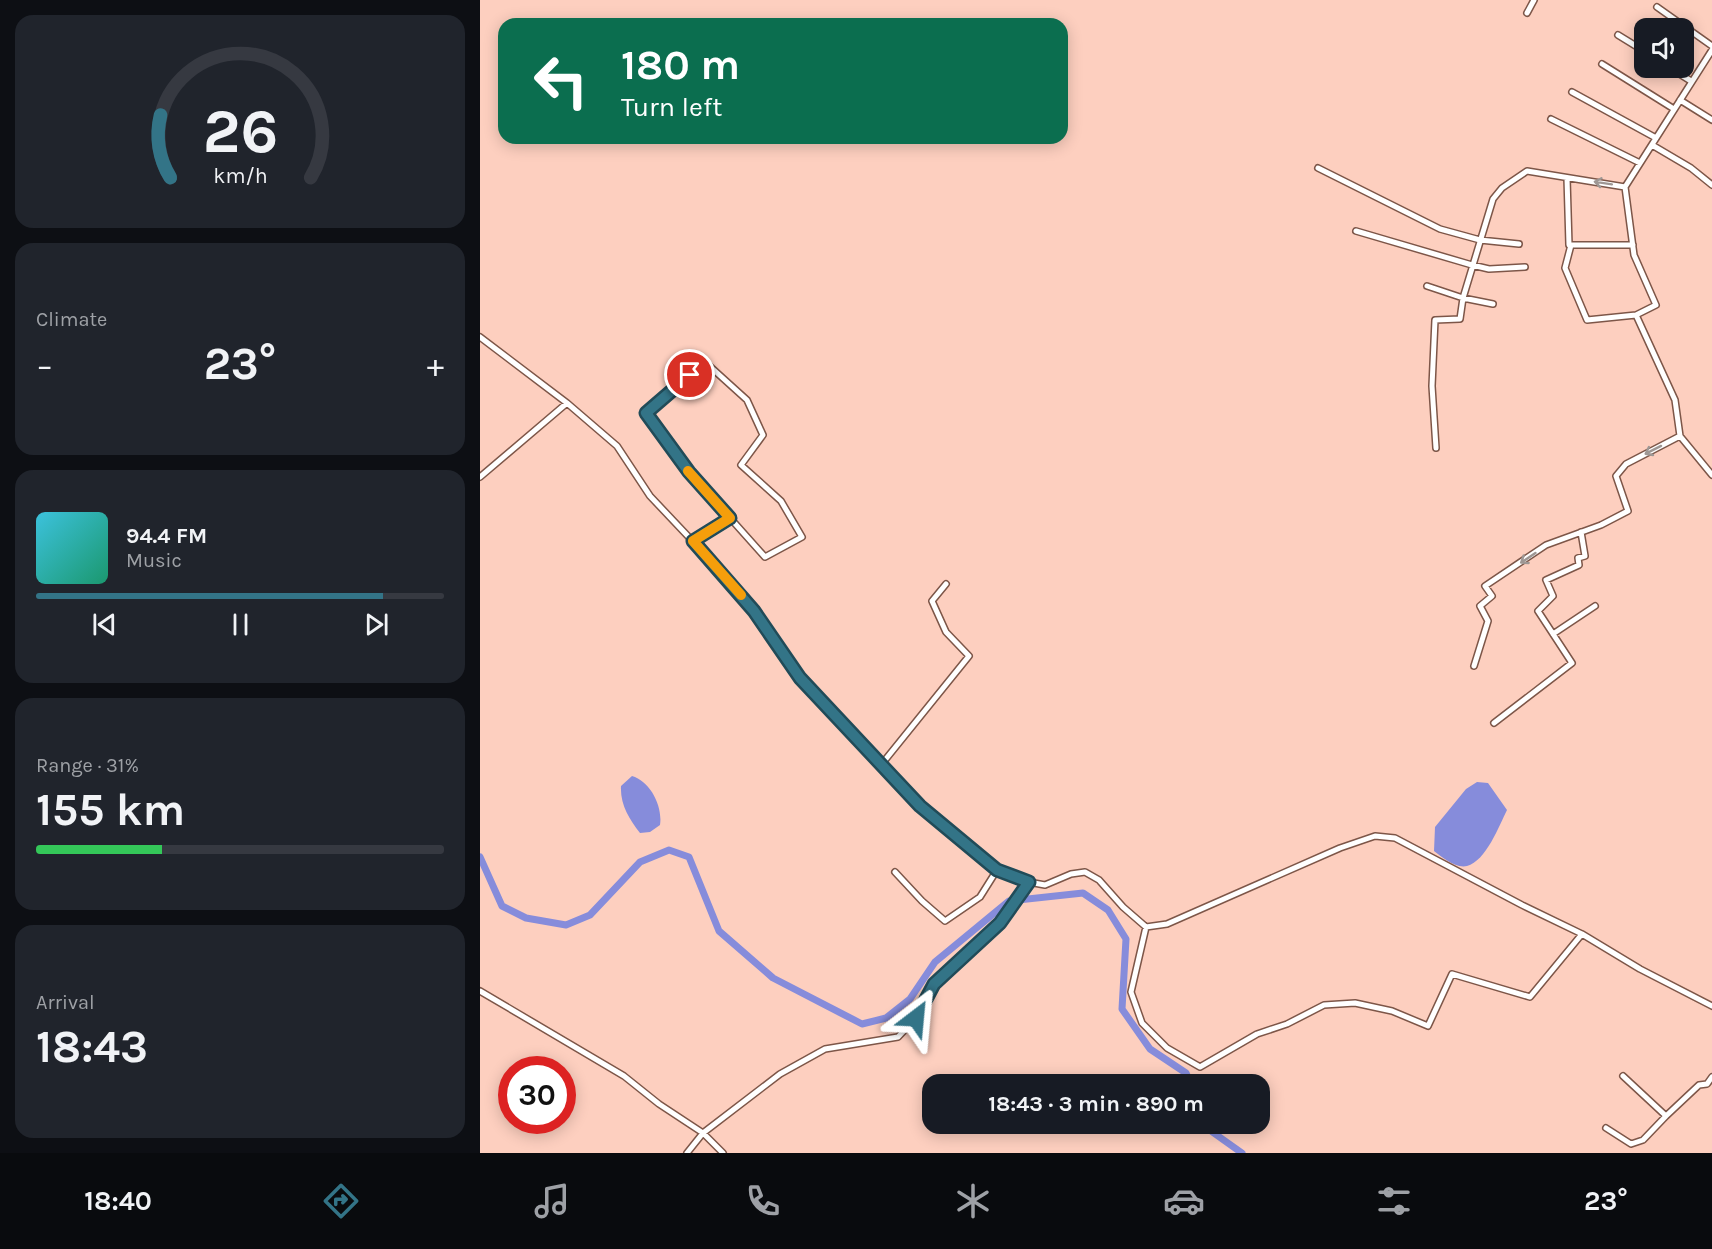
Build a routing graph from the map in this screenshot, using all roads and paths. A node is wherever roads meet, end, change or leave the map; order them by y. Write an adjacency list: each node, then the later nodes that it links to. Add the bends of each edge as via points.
1 (1534, 0): 3 (street)
2 (1657, 7): 6 (street)
3 (1527, 13)
4 (1618, 35): 5 (street)
5 (1634, 45)
6 (1712, 48): 7 (street)
7 (1709, 59): 10 (street)
8 (1602, 64): 13 (street)
9 (1686, 78): 10 (street)
10 (1691, 81): 12 (street)
11 (1572, 92): 16 (street)
12 (1680, 99): 13 (street); 15 (street)
13 (1674, 109): 16 (street)
14 (1551, 119): 18 (street)
15 (1712, 120)
16 (1656, 138): 17 (street)
17 (1652, 145): 18 (street); 21 (street)
18 (1640, 164): 22 (street)
19 (1318, 168): 24 (street, via 1440,229)
20 (1567, 178): 22 (street, one-way to 20); 24 (street, via 1527,171 1502,188 1493,199); 26 (street)
21 (1712, 185)
22 (1625, 187): 27 (street)
23 (1356, 231): 28 (street)
24 (1480, 240): 25 (street); 28 (street)
25 (1519, 244)
26 (1571, 245): 27 (street); 33 (street, via 1565,268 1587,320)
27 (1633, 245): 33 (street, via 1656,305)
28 (1472, 265): 29 (street); 31 (street)
29 (1525, 267)
30 (1426, 286): 31 (street)
31 (1463, 298): 32 (street); 37 (street, via 1460,319 1435,320 1432,386)
32 (1493, 304)
33 (1636, 315): 36 (street, via 1676,400)
34 (480, 337): 35 (street)
35 (567, 403): 39 (street); 42 (street, via 617,446 650,496)
36 (1680, 436): 38 (street); 41 (street, one-way to 41, via 1626,464 1616,476 1628,512)
37 (1436, 448)
38 (1712, 475)
39 (480, 477)
40 (730, 518): 40 (street, via 765,557 802,537 781,501 741,465 763,435 747,400 705,362 646,413 689,472); 42 (street)
41 (1581, 532): 45 (street, via 1585,556 1578,558 1579,565 1546,580 1553,596 1538,611); 46 (street, one-way to 46, via 1546,545 1485,586 1492,596 1480,606 1488,621)
42 (693, 541): 48 (street, via 754,611 800,678)
43 (946, 584): 48 (street, via 932,601 946,632 969,656)
44 (1595, 606): 45 (street)
45 (1553, 634): 47 (street, via 1572,663)
46 (1474, 666)
47 (1494, 723)
48 (882, 765): 49 (street, via 920,806)
49 (997, 870): 50 (street, via 980,897 945,921); 51 (street)
50 (895, 872)
51 (1027, 884): 52 (street, via 1045,885 1084,872 1099,880); 60 (street, via 1000,923 934,984 916,1018 898,1037 825,1049 780,1074)
52 (1146, 927): 53 (street, via 1167,924 1375,836 1395,838); 53 (street, via 1131,992 1142,1023 1167,1048 1200,1066 1257,1034 1324,1005 1355,1003 1392,1011 1428,1026 1452,974 1530,997)
53 (1582, 934): 55 (street)
54 (480, 991): 60 (street, via 597,1059)
55 (1712, 1006)
56 (1623, 1076): 58 (street)
57 (1712, 1077): 58 (street)
58 (1666, 1116): 59 (street, via 1644,1140 1631,1144)
59 (1606, 1128)
60 (703, 1133): 61 (street); 62 (street)
61 (687, 1153)
62 (723, 1153)

